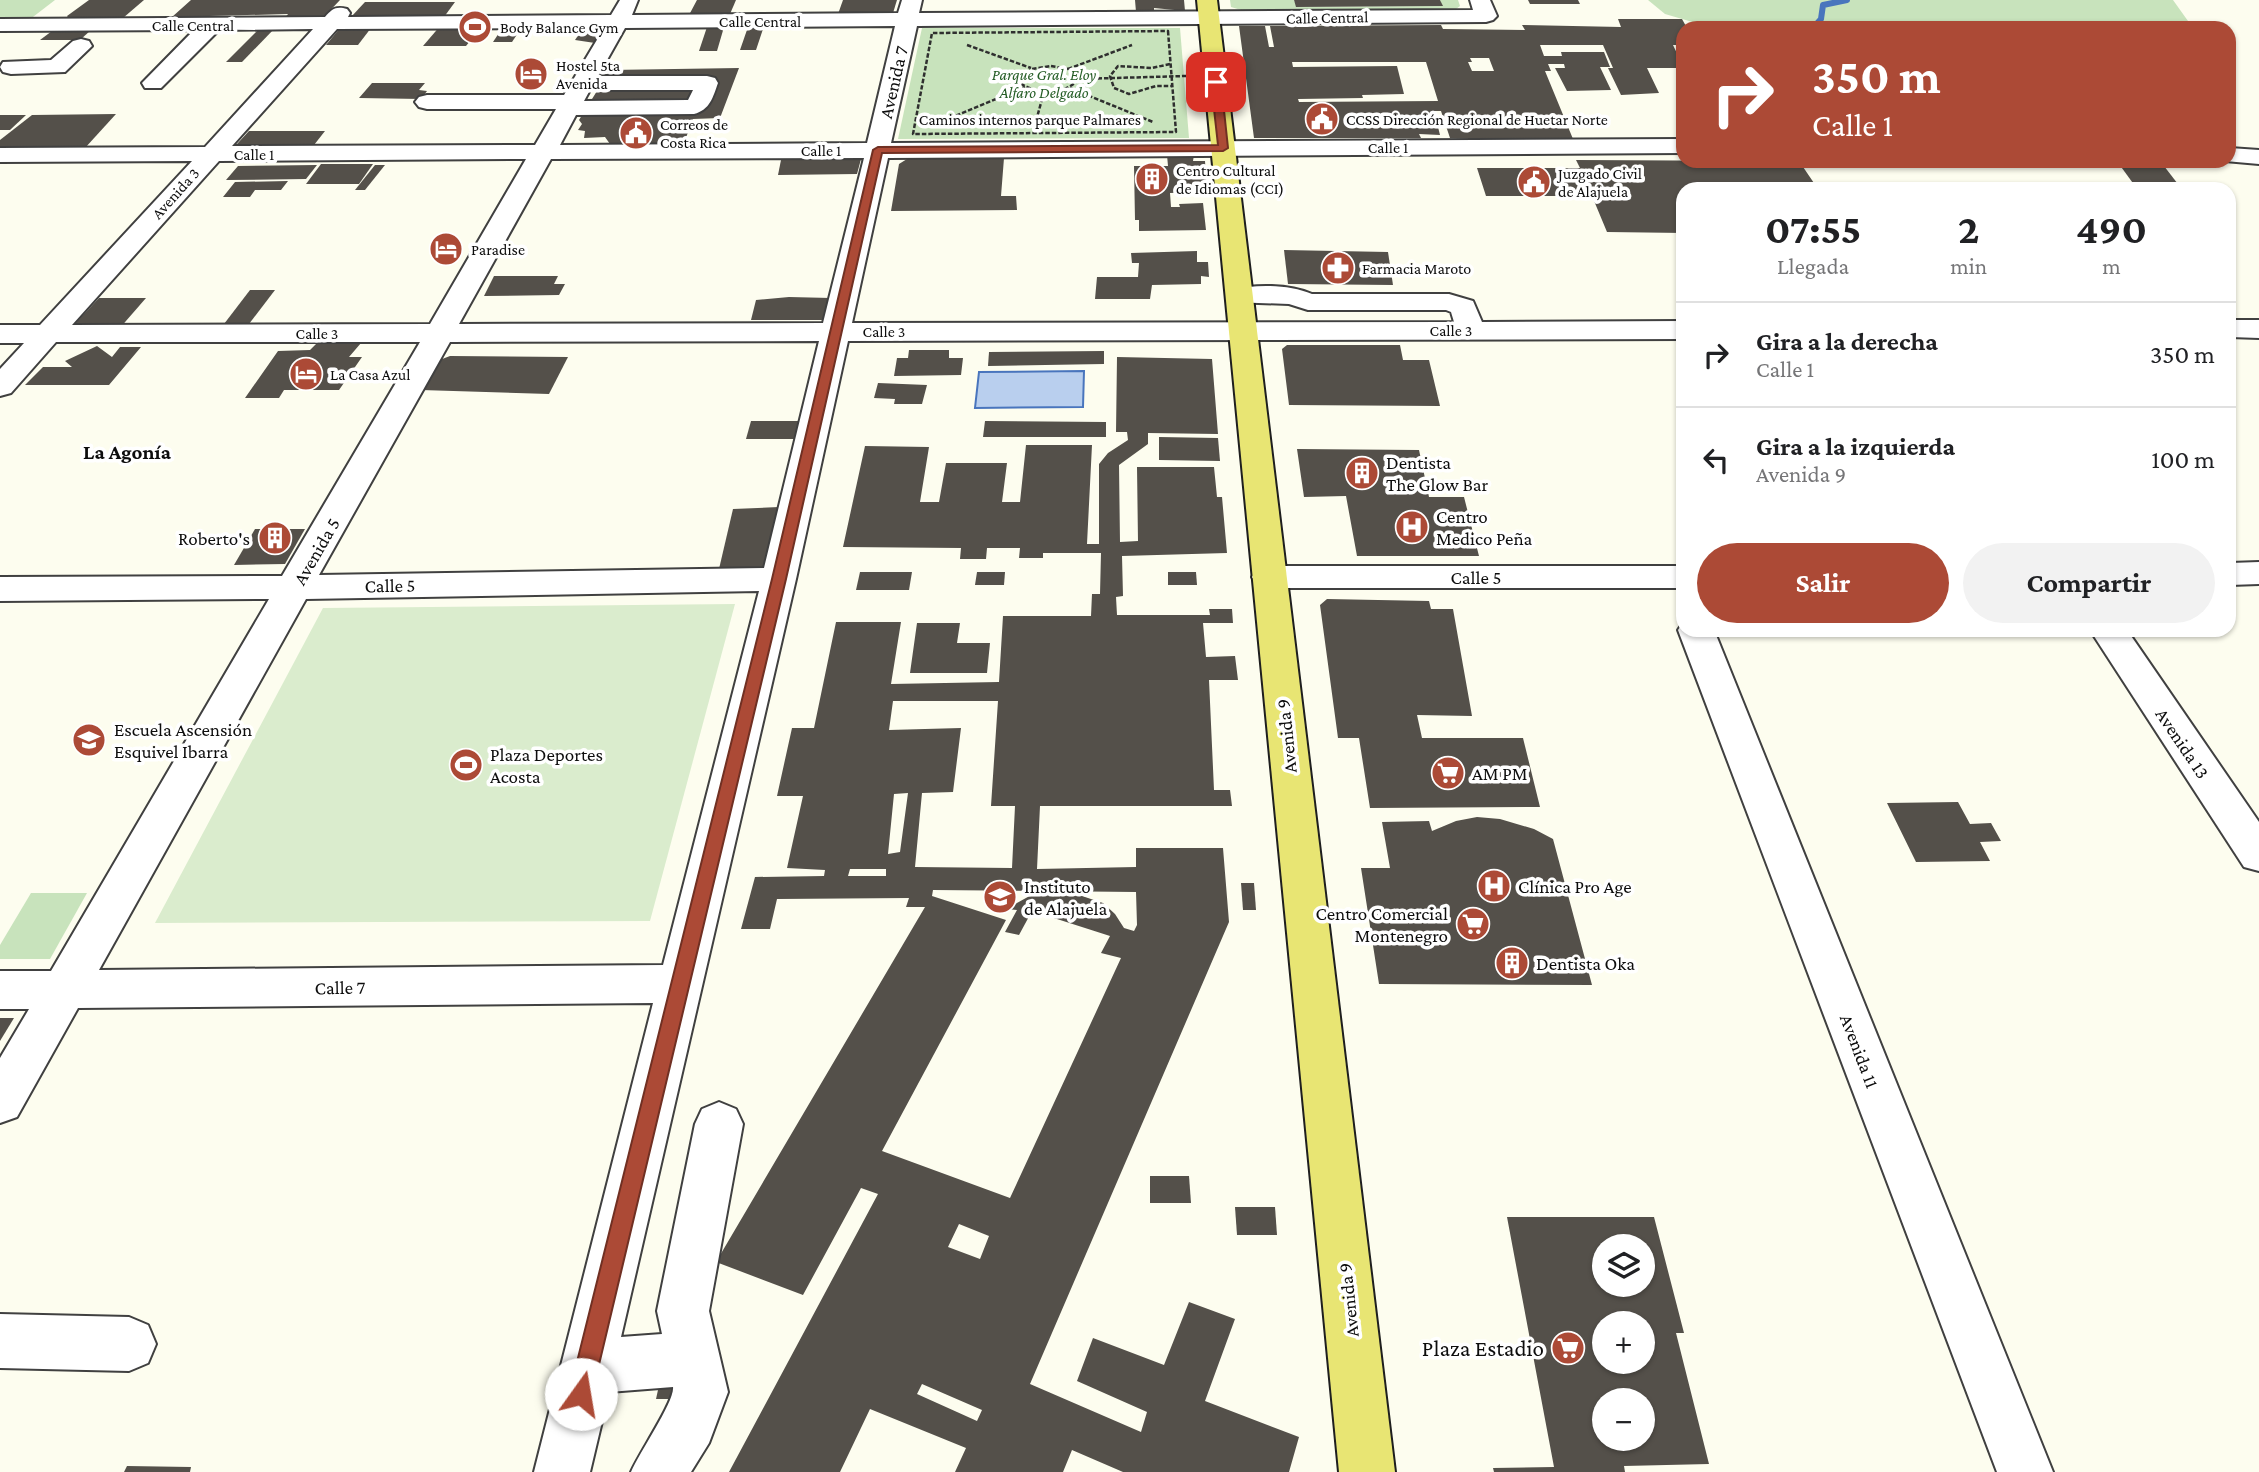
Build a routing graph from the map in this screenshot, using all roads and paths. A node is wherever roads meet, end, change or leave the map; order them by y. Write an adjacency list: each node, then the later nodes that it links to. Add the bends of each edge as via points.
1 (66, 0): 9 (street)
2 (352, 0): 8 (street, Avenida 3)
3 (1483, 8): 4 (street, Calle Central)
4 (1208, 9): 6 (street, Calle Central); 38 (main road, Avenida 9)
5 (625, 10): 6 (street, Calle Central); 8 (street, Calle Central); 31 (street, Avenida 5)
6 (921, 22): 11 (path); 13 (path); 15 (path); 37 (path, Caminos internos parque Palmares); 39 (street, Avenida 7)
7 (213, 24): 8 (street, Calle Central); 10 (street, Calle Central); 26 (street)
8 (331, 24): 43 (street, Avenida 3)
9 (35, 25): 10 (street, Calle Central); 18 (street)
10 (111, 25): 18 (street, via 82,41); 18 (street, via 98,46 81,46 57,67)
11 (1171, 26)
12 (1177, 29): 13 (path)
13 (1168, 31): 14 (path); 19 (path)
14 (1156, 36)
15 (944, 37)
16 (1143, 41): 21 (path)
17 (957, 42): 20 (path)
18 (7, 47)
19 (1171, 64): 23 (path); 24 (path, via 1118,66)
20 (1032, 69): 21 (path); 28 (path, via 1019,79)
21 (1068, 69): 25 (path)
22 (1190, 76): 23 (path)
23 (1172, 77): 24 (path); 27 (path)
24 (1110, 78): 25 (path); 27 (path, Caminos internos parque Palmares, via 1114,88 1128,94)
25 (1078, 79): 29 (path)
26 (153, 83)
27 (1172, 86): 36 (path)
28 (1025, 87): 30 (path); 34 (path)
29 (1069, 88): 30 (path); 36 (path)
30 (1044, 92): 33 (path, Caminos internos parque Palmares)
31 (584, 97): 32 (street); 41 (street, Avenida 5)
32 (427, 102)
33 (1036, 121)
34 (937, 123)
35 (925, 128): 37 (path)
36 (1176, 132): 37 (path, Caminos internos parque Palmares); 38 (path)
37 (913, 134): 39 (path)
38 (1205, 142): 39 (street, Calle 1); 40 (street, Calle 1); 46 (main road, Avenida 9)
39 (890, 144): 41 (street, Calle 1); 50 (street, Avenida 7)
40 (1676, 146)
41 (545, 152): 43 (street, Calle 1); 51 (street, Avenida 5)
42 (0, 155): 43 (street, Calle 1)
43 (211, 155): 53 (street, Avenida 3)
44 (2236, 155): 45 (street)
45 (2259, 156)
46 (1242, 313): 49 (street, Calle 3, via 1471,330); 50 (street, Calle 3); 57 (main road, Avenida 9)
47 (2236, 329): 48 (street)
48 (2259, 329)
49 (1676, 330)
50 (835, 331): 51 (street, Calle 3); 58 (street, Avenida 7)
51 (440, 332): 53 (street, Calle 3); 60 (street, Avenida 5)
52 (0, 334): 53 (street, Calle 3)
53 (48, 334): 54 (street, Avenida 3)
54 (0, 387)
55 (2236, 573): 56 (street)
56 (2259, 573)
57 (1269, 577): 59 (street, Calle 5); 76 (main road, Avenida 9)
58 (779, 579): 60 (street, Calle 5); 65 (street, Avenida 7)
59 (1676, 584)
60 (296, 587): 61 (street, Calle 5); 67 (street, Avenida 5)
61 (0, 589)
62 (1699, 637): 77 (street, Avenida 11)
63 (2113, 637): 64 (street, Avenida 13)
64 (2259, 855)
65 (681, 984): 67 (street, Calle 7); 73 (street, Avenida 7)
66 (0, 990): 67 (street, Calle 7)
67 (64, 990): 68 (street, Avenida 5)
68 (0, 1102)
69 (719, 1124): 72 (street, via 683,1311)
70 (0, 1341): 71 (street)
71 (129, 1343)
72 (694, 1358): 73 (street); 75 (street, via 701,1392 690,1423)
73 (587, 1367): 74 (street, Avenida 7)
74 (562, 1472)
75 (659, 1472)
76 (1367, 1472)
77 (2025, 1472)

